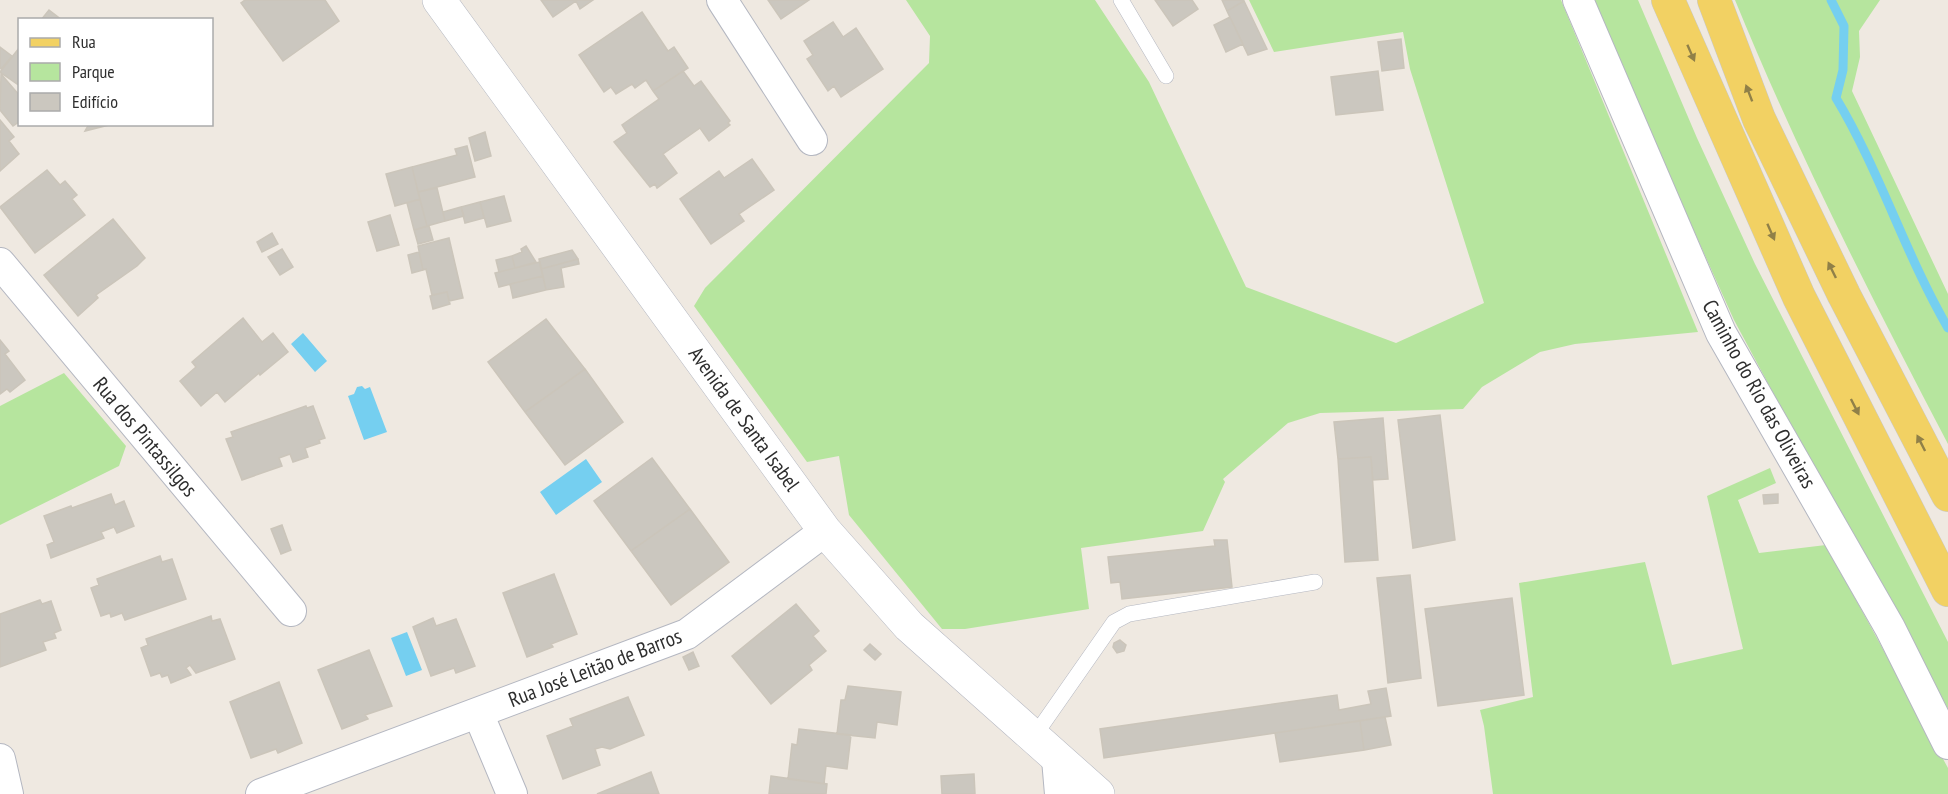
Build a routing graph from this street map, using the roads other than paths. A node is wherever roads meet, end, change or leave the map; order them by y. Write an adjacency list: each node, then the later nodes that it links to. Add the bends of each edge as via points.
1 (439, 0): 11 (street, Avenida de Santa Isabel)
2 (722, 0): 8 (street)
3 (1121, 0): 7 (lane)
4 (1578, 0): 17 (street, Caminho do Rio das Oliveiras, via 1721,333 1890,628)
5 (1668, 0): 13 (main road, one-way to 13, via 1799,297)
6 (1713, 0): 10 (main road, one-way to 6, via 1844,295 1759,119)
7 (1166, 76)
8 (812, 140)
9 (0, 263): 14 (street, Rua dos Pintassilgos)
10 (1948, 495)
11 (825, 531): 15 (street, Rua José Leitão de Barros, via 687,634); 16 (street, Avenida de Santa Isabel, via 909,626)
12 (1316, 582): 16 (lane, via 1129,614 1114,622)
13 (1948, 590)
14 (291, 611)
15 (478, 713): 21 (street, Rua José Leitão de Barros); 22 (street)
16 (1033, 738): 19 (street, Avenida de Santa Isabel)
17 (1948, 744)
18 (0, 759): 20 (street)
19 (1057, 759): 23 (street); 24 (street, Avenida de Santa Isabel)
20 (8, 794)
21 (261, 794)
22 (512, 794)
23 (1060, 794)
24 (1098, 794)

